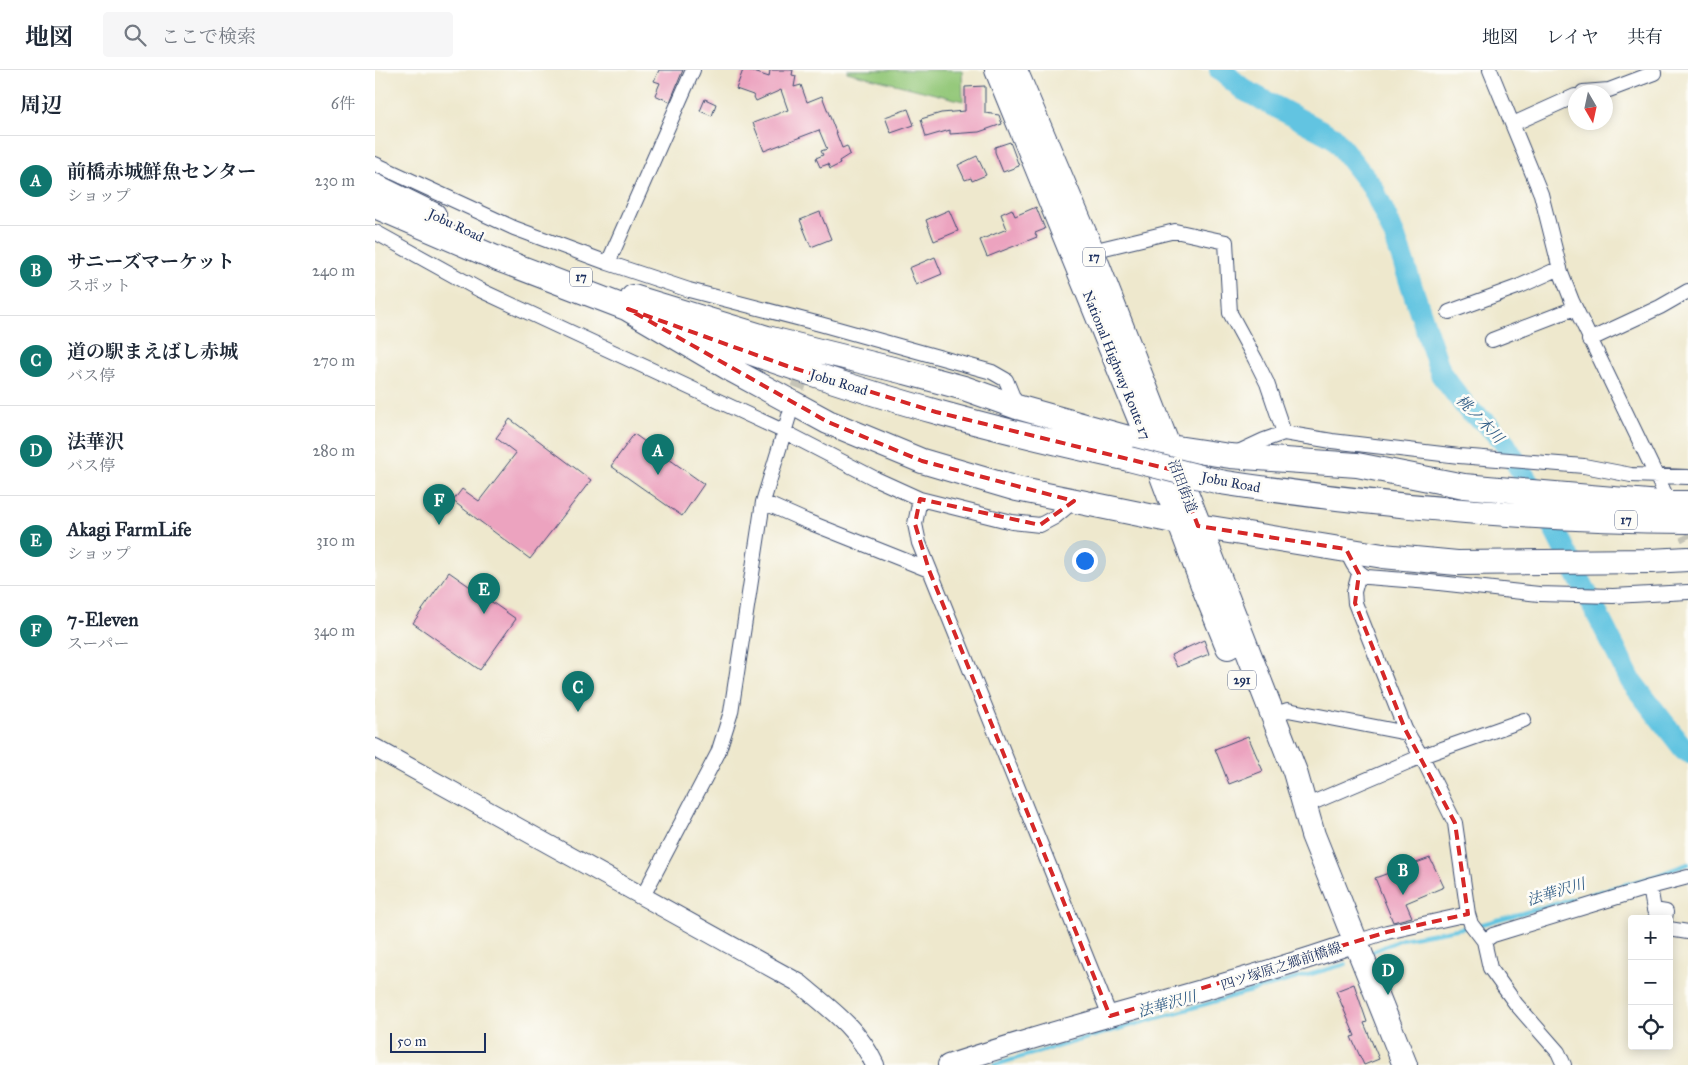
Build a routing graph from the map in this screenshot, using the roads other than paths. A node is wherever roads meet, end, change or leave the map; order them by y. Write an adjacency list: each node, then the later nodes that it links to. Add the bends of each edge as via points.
1 (693, 70): 14 (street)
2 (997, 70): 28 (highway, National Highway Route 17 / 17)
3 (1015, 70): 13 (highway, National Highway Route 17 / 17)
4 (1490, 70): 8 (street)
5 (1654, 73): 6 (street)
6 (1613, 88)
7 (1568, 99): 8 (street)
8 (1513, 124): 15 (street, via 1541,194)
9 (375, 164): 14 (street, via 514,228)
10 (375, 186): 17 (highway, Jobu Road / 17, via 463,230)
11 (375, 206): 17 (highway, Jobu Road / 17, via 498,259)
12 (375, 232): 26 (street, via 480,290)
13 (1092, 251): 27 (street, via 1175,231 1226,242 1230,313 1267,383); 28 (highway, National Highway Route 17 / 17)
14 (608, 263): 20 (street, via 689,290)
15 (1560, 268): 18 (street); 19 (street)
16 (1688, 291): 23 (street)
17 (631, 303): 24 (highway, via 905,372); 33 (highway, via 724,365 828,422 922,461 1017,489); 36 (highway, Jobu Road / 17, bridge, via 787,366 1015,433 1220,482 1373,504 1564,519)
18 (1575, 308): 22 (street); 23 (street)
19 (1449, 312)
20 (820, 324): 21 (street); 24 (street, via 992,372 1006,380)
21 (816, 340)
22 (1492, 340)
23 (1589, 340): 30 (street)
24 (1017, 407): 28 (highway)
25 (789, 416): 26 (street)
26 (783, 431): 32 (street); 35 (street)
27 (1284, 433): 29 (street); 30 (street)
28 (1159, 445): 29 (highway); 37 (highway, National Highway Route 17 / 17)
29 (1230, 456): 34 (highway, via 1357,465 1464,486)
30 (1657, 477): 31 (street); 34 (street)
31 (1688, 477)
32 (921, 499): 33 (street, via 1012,522 1040,525); 40 (street, via 915,524)
33 (1074, 501): 37 (highway)
34 (1678, 501)
35 (763, 502): 40 (street); 52 (street, via 731,712 718,753)
36 (1688, 521)
37 (1189, 524): 38 (highway); 43 (highway, 291); 49 (highway, 291, via 1203,588 1289,790)
38 (1346, 549): 39 (highway, via 1457,563); 41 (street)
39 (1688, 558)
40 (929, 570): 59 (street)
41 (1359, 574): 42 (street, via 1539,594); 45 (street, via 1355,603)
42 (1688, 592)
43 (1272, 715): 45 (street, via 1288,710); 48 (highway, 291)
44 (1524, 720): 47 (street)
45 (1407, 733): 47 (street)
46 (375, 748): 52 (street)
47 (1421, 756): 48 (street); 53 (street, via 1455,823)
48 (1305, 806): 49 (highway, 291)
49 (1313, 835): 58 (highway, 291)
50 (1688, 877): 51 (street)
51 (1650, 887): 54 (street, via 1654,910 1666,912); 57 (street, via 1493,935)
52 (643, 896): 60 (street, via 799,983 847,1023)
53 (1468, 914): 57 (street, via 1471,924); 58 (street)
54 (1666, 915)
55 (1673, 930): 56 (street)
56 (1688, 932)
57 (1484, 941): 63 (street, via 1490,968 1558,1052)
58 (1355, 942): 59 (main road, 四ツ塚原之郷前橋線); 62 (highway, 291)
59 (1110, 1016): 61 (main road, 四ツ塚原之郷前橋線)
60 (875, 1065)
61 (948, 1065)
62 (1405, 1065)
63 (1564, 1065)

